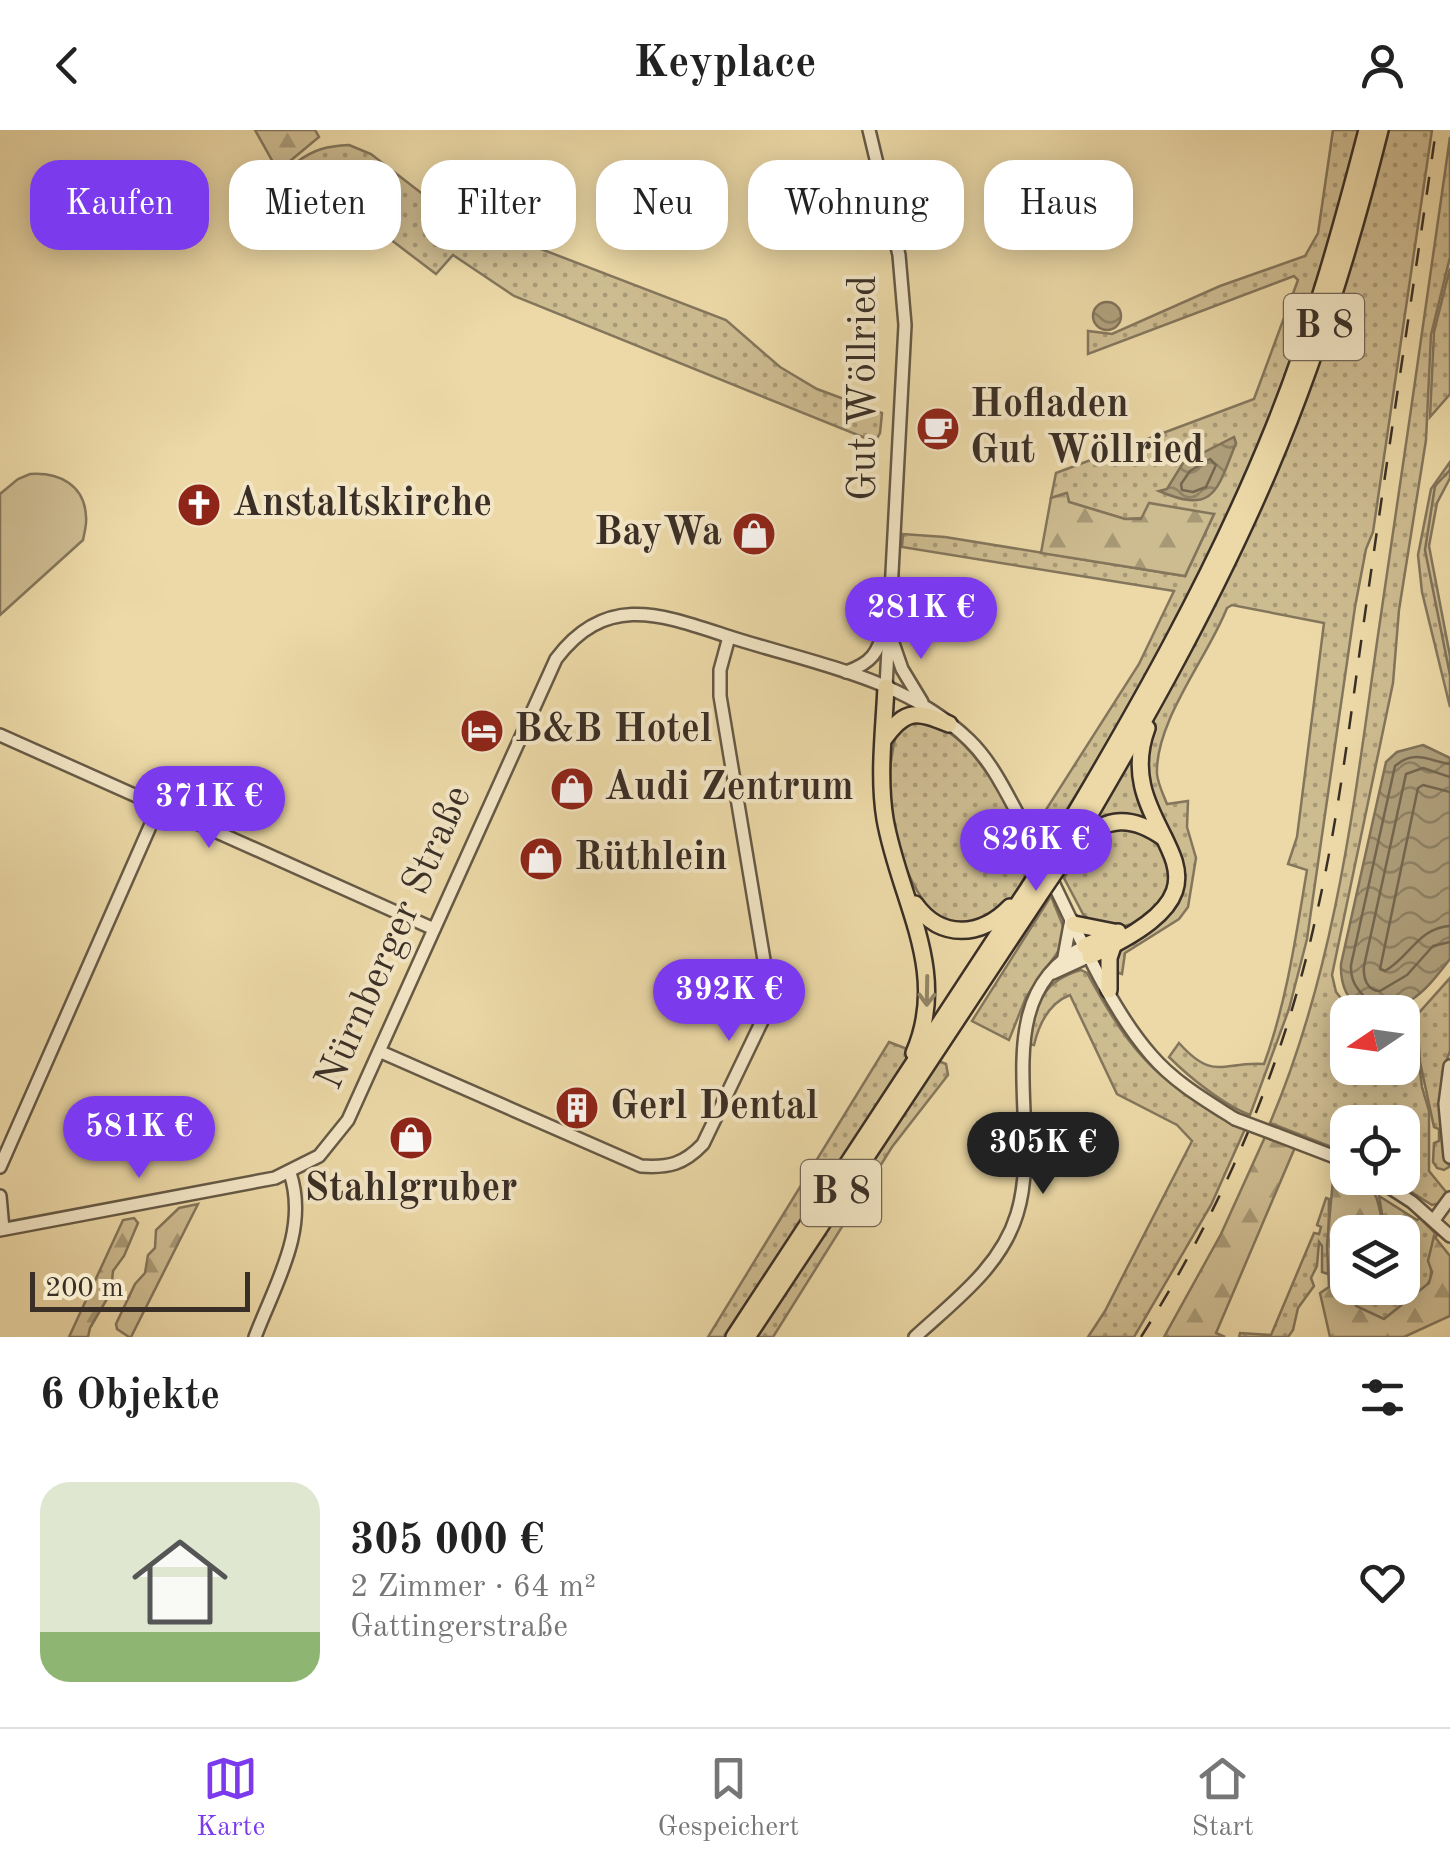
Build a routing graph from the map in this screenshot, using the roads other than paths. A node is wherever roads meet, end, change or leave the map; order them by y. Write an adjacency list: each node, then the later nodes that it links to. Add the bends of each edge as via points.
1 (869, 130): 4 (street, Gut Wöllried, via 905,303)
2 (1367, 130): 16 (highway, B 8, via 1314,318 1274,426 1186,617)
3 (1380, 130): 9 (highway, B 8, via 1331,305 1286,429)
4 (891, 603): 5 (street); 7 (street, via 876,655)
5 (889, 632): 8 (street); 10 (street)
6 (730, 637): 7 (street, Nürnberger Straße); 20 (street, Nürnberger Straße, via 663,615 634,614 603,619 579,633 546,678); 26 (street, via 720,696 768,984 763,1019 704,1144 688,1160 665,1168 641,1166)
7 (846, 672): 8 (street, Nürnberger Straße)
8 (886, 687): 10 (street, Nürnberger Straße); 13 (highway)
9 (1158, 696): 15 (highway, via 1138,773); 16 (highway, B 8)
10 (924, 706): 11 (street, Nürnberger Straße)
11 (949, 724): 13 (highway, via 913,714); 19 (street, Nürnberger Straße, via 986,761)
12 (0, 735): 14 (street)
13 (884, 739): 18 (highway, via 886,820)
14 (159, 806): 20 (street); 31 (street)
15 (1168, 841): 16 (highway, via 1136,822 1109,822); 21 (highway, via 1177,886 1171,901)
16 (1060, 852): 17 (highway, B 8, bridge)
17 (1034, 892): 18 (highway, via 994,922 963,932 929,920); 28 (highway, B 8); 40 (highway, B 8)
18 (909, 896): 28 (highway, one-way to 28, via 928,990 917,1046)
19 (1072, 921): 21 (highway); 22 (street, Nürnberger Straße); 23 (street)
20 (434, 929): 26 (street, Nürnberger Straße)
21 (1116, 939): 22 (highway); 25 (highway)
22 (1088, 951): 23 (street); 24 (street); 25 (street, Nürnberger Straße)
23 (1064, 956): 24 (street)
24 (1048, 975): 41 (street, via 1025,1027 1028,1165 1016,1217 992,1262)
25 (1109, 990): 29 (street, Nürnberger Straße, bridge, via 1152,1057 1193,1093 1236,1118)
26 (381, 1052): 32 (street, Nürnberger Straße, via 342,1132)
27 (1450, 1066): 30 (street)
28 (900, 1084): 39 (highway, B 8)
29 (1330, 1155)
30 (1450, 1157)
31 (0, 1167)
32 (290, 1173): 37 (street); 38 (street, via 296,1225)
33 (1398, 1195): 36 (street)
34 (0, 1196): 37 (street)
35 (1450, 1198): 36 (street)
36 (1442, 1228)
37 (2, 1229)
38 (255, 1337)
39 (734, 1337)
40 (747, 1337)
41 (914, 1337)

